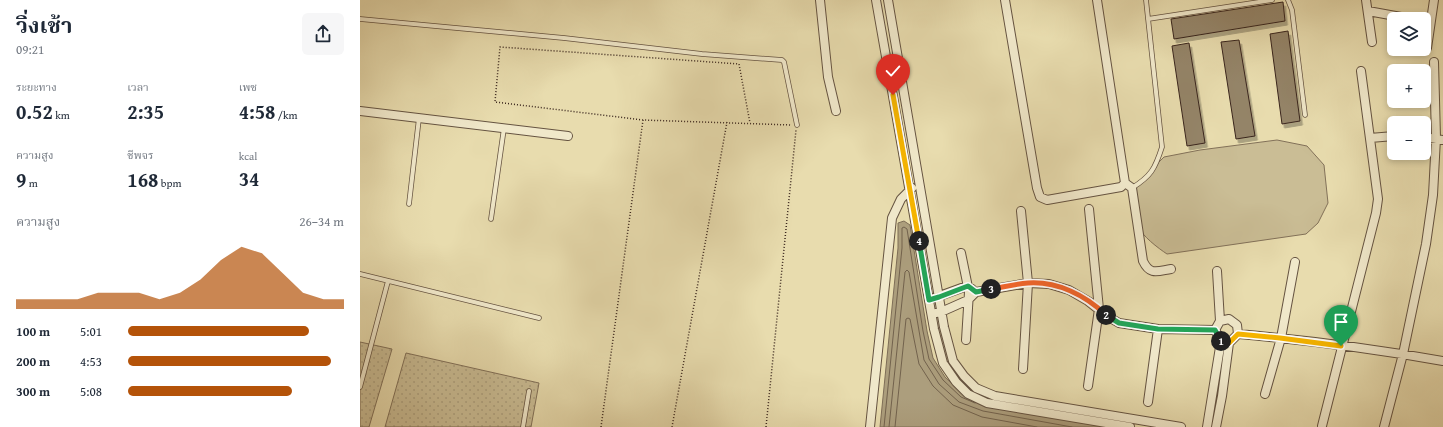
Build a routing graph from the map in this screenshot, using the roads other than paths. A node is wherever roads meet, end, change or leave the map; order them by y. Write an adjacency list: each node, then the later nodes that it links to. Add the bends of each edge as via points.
1 (820, 0): 20 (street, via 828,77)
2 (876, 0): 31 (street)
3 (888, 0): 29 (street)
4 (1005, 0): 30 (street, via 1040,197 1047,200)
5 (1097, 0): 30 (street)
6 (1146, 0): 15 (lane)
7 (1272, 0): 15 (lane)
8 (1288, 0): 21 (lane, via 1292,10)
9 (1366, 0): 11 (street)
10 (1434, 0): 12 (street)
11 (1368, 11): 13 (street); 16 (street)
12 (1431, 12)
13 (1387, 14)
14 (360, 19): 23 (lane, via 782,60)
15 (1148, 19): 30 (lane, via 1162,147 1157,162 1146,179)
16 (1372, 42)
17 (1434, 62): 28 (street)
18 (1361, 71): 27 (street)
19 (360, 111): 22 (street)
20 (836, 111)
21 (1305, 115)
22 (419, 118): 24 (street); 32 (lane)
23 (797, 125)
24 (504, 128): 25 (street); 35 (lane)
25 (568, 136)
26 (1387, 137): 27 (street)
27 (1370, 138): 61 (street, via 1378,199)
28 (1440, 139): 62 (street, via 1426,244)
29 (918, 174): 31 (street); 45 (street)
30 (1128, 186): 38 (street, via 1143,262 1151,271)
31 (910, 190): 46 (street); 73 (street, via 901,199 892,218)
32 (409, 204)
33 (1089, 209): 48 (street)
34 (1022, 211): 42 (street)
35 (491, 219)
36 (961, 253): 43 (street)
37 (1294, 262): 58 (street)
38 (1171, 269)
39 (1217, 271): 52 (street)
40 (360, 274): 41 (lane)
41 (388, 281): 51 (lane); 66 (lane)
42 (1028, 283): 44 (street); 48 (street, via 1050,284 1069,290); 64 (street)
43 (968, 286): 44 (street); 45 (street); 47 (street)
44 (976, 292): 47 (street)
45 (939, 297): 46 (street); 49 (street)
46 (929, 300): 50 (street)
47 (968, 300): 49 (street); 59 (street)
48 (1100, 308): 55 (street, via 1119,323); 65 (street)
49 (941, 312): 50 (street); 53 (street)
50 (932, 314): 54 (street)
51 (539, 318)
52 (1220, 321): 56 (street); 57 (street, via 1229,319 1237,325)
53 (944, 327): 54 (street); 70 (street, via 953,361 976,388 995,396)
54 (934, 329): 70 (street, via 943,363 968,394 987,403)
55 (1158, 329): 56 (street); 69 (street)
56 (1215, 330): 60 (street)
57 (1238, 334): 58 (street); 60 (street)
58 (1280, 338): 61 (street); 68 (street)
59 (966, 340)
60 (1225, 342): 76 (street); 77 (street, via 1222,396)
61 (1341, 346): 62 (street); 71 (street)
62 (1403, 354): 63 (street); 78 (street)
63 (1443, 361)
64 (1023, 369)
65 (1088, 386)
66 (360, 387)
67 (529, 391): 72 (lane)
68 (1265, 394)
69 (1148, 402)
70 (1073, 413): 74 (street); 75 (street)
71 (1322, 426)
72 (523, 427)
73 (870, 427)
74 (1130, 427)
75 (1182, 427)
76 (1207, 427)
77 (1216, 427)
78 (1384, 427)

